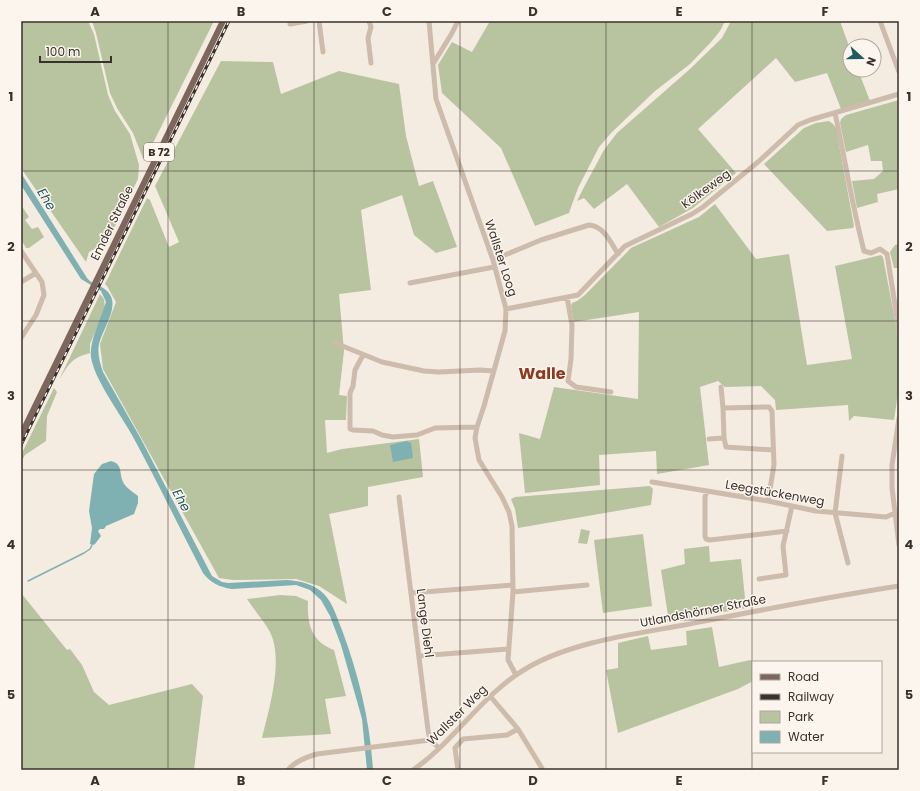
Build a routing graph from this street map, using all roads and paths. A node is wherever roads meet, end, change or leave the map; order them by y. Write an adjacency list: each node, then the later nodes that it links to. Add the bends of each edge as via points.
1 (223, 21): 34 (main road, Emder Straße / B 72)
2 (308, 21): 8 (street)
3 (319, 21): 9 (street)
4 (369, 21): 10 (street)
5 (429, 21): 11 (street, Wallster Loog)
6 (458, 21): 11 (street)
7 (880, 21): 12 (street)
8 (290, 24)
9 (323, 52)
10 (371, 63)
11 (433, 64): 17 (street, Wallster Loog, via 436,100)
12 (899, 72)
13 (899, 94): 14 (street, Kölkeweg)
14 (835, 113): 16 (street, Kölkeweg, via 798,126 703,207 625,246); 24 (street, via 864,251 871,253 880,250 887,254)
15 (21, 251): 19 (street)
16 (618, 254): 17 (street, via 606,235 597,226 589,225 541,240); 22 (street, Kölkeweg, via 578,295)
17 (492, 260): 18 (street, Wallster Loog)
18 (494, 267): 21 (street); 23 (street, Wallster Loog)
19 (36, 273): 20 (street); 25 (street, via 42,282 44,295 36,315)
20 (21, 282)
21 (410, 283)
22 (567, 297): 23 (street, Kölkeweg); 30 (street, via 572,325 568,381 576,387)
23 (506, 309): 28 (street, Wallster Loog, via 505,331)
24 (899, 330)
25 (21, 338)
26 (335, 343): 27 (street)
27 (363, 355): 28 (street, via 424,371); 33 (street, via 350,393 350,429 373,431 392,437 417,435 435,428)
28 (494, 371): 33 (street, Wallster Loog)
29 (721, 386): 31 (street)
30 (611, 392)
31 (723, 408): 35 (street); 37 (street, via 769,407 773,414)
32 (899, 418): 45 (street, via 892,465)
33 (477, 427): 50 (street, Wallster Loog, via 475,438 479,460 509,512 512,526)
34 (21, 435)
35 (724, 438): 36 (street); 37 (street, via 728,448)
36 (709, 439)
37 (773, 450): 42 (street)
38 (842, 456): 44 (street)
39 (652, 482): 40 (street, Leegstückenweg)
40 (707, 491): 42 (street, Leegstückenweg); 46 (street, via 706,538 710,540)
41 (399, 497): 54 (street, Lange Diehl)
42 (768, 501): 43 (street, Leegstückenweg)
43 (792, 506): 44 (street, Leegstückenweg); 46 (street)
44 (835, 513): 45 (street, Leegstückenweg, via 886,517); 48 (street)
45 (895, 513): 47 (street)
46 (787, 532): 49 (street, via 784,546 786,575)
47 (899, 545)
48 (848, 563)
49 (759, 579)
50 (512, 585): 53 (street, Wallster Loog); 54 (street)
51 (587, 585): 53 (street)
52 (899, 586): 57 (street, Utlandshörner Straße, via 807,601 586,645 539,661)
53 (513, 592): 55 (street, Wallster Loog)
54 (411, 593): 56 (street, Lange Diehl)
55 (508, 649): 56 (street); 57 (street, Wallster Loog, via 508,660)
56 (419, 656): 60 (street, Lange Diehl)
57 (516, 675): 58 (street, Wallster Weg)
58 (490, 696): 59 (street); 61 (street, Wallster Weg)
59 (518, 729): 64 (street, via 507,736 463,739 455,748); 65 (street)
60 (430, 740): 61 (street); 62 (street, via 317,754 308,756)
61 (439, 748): 63 (street, Wallster Weg)
62 (288, 770)
63 (412, 770)
64 (458, 770)
65 (543, 770)

